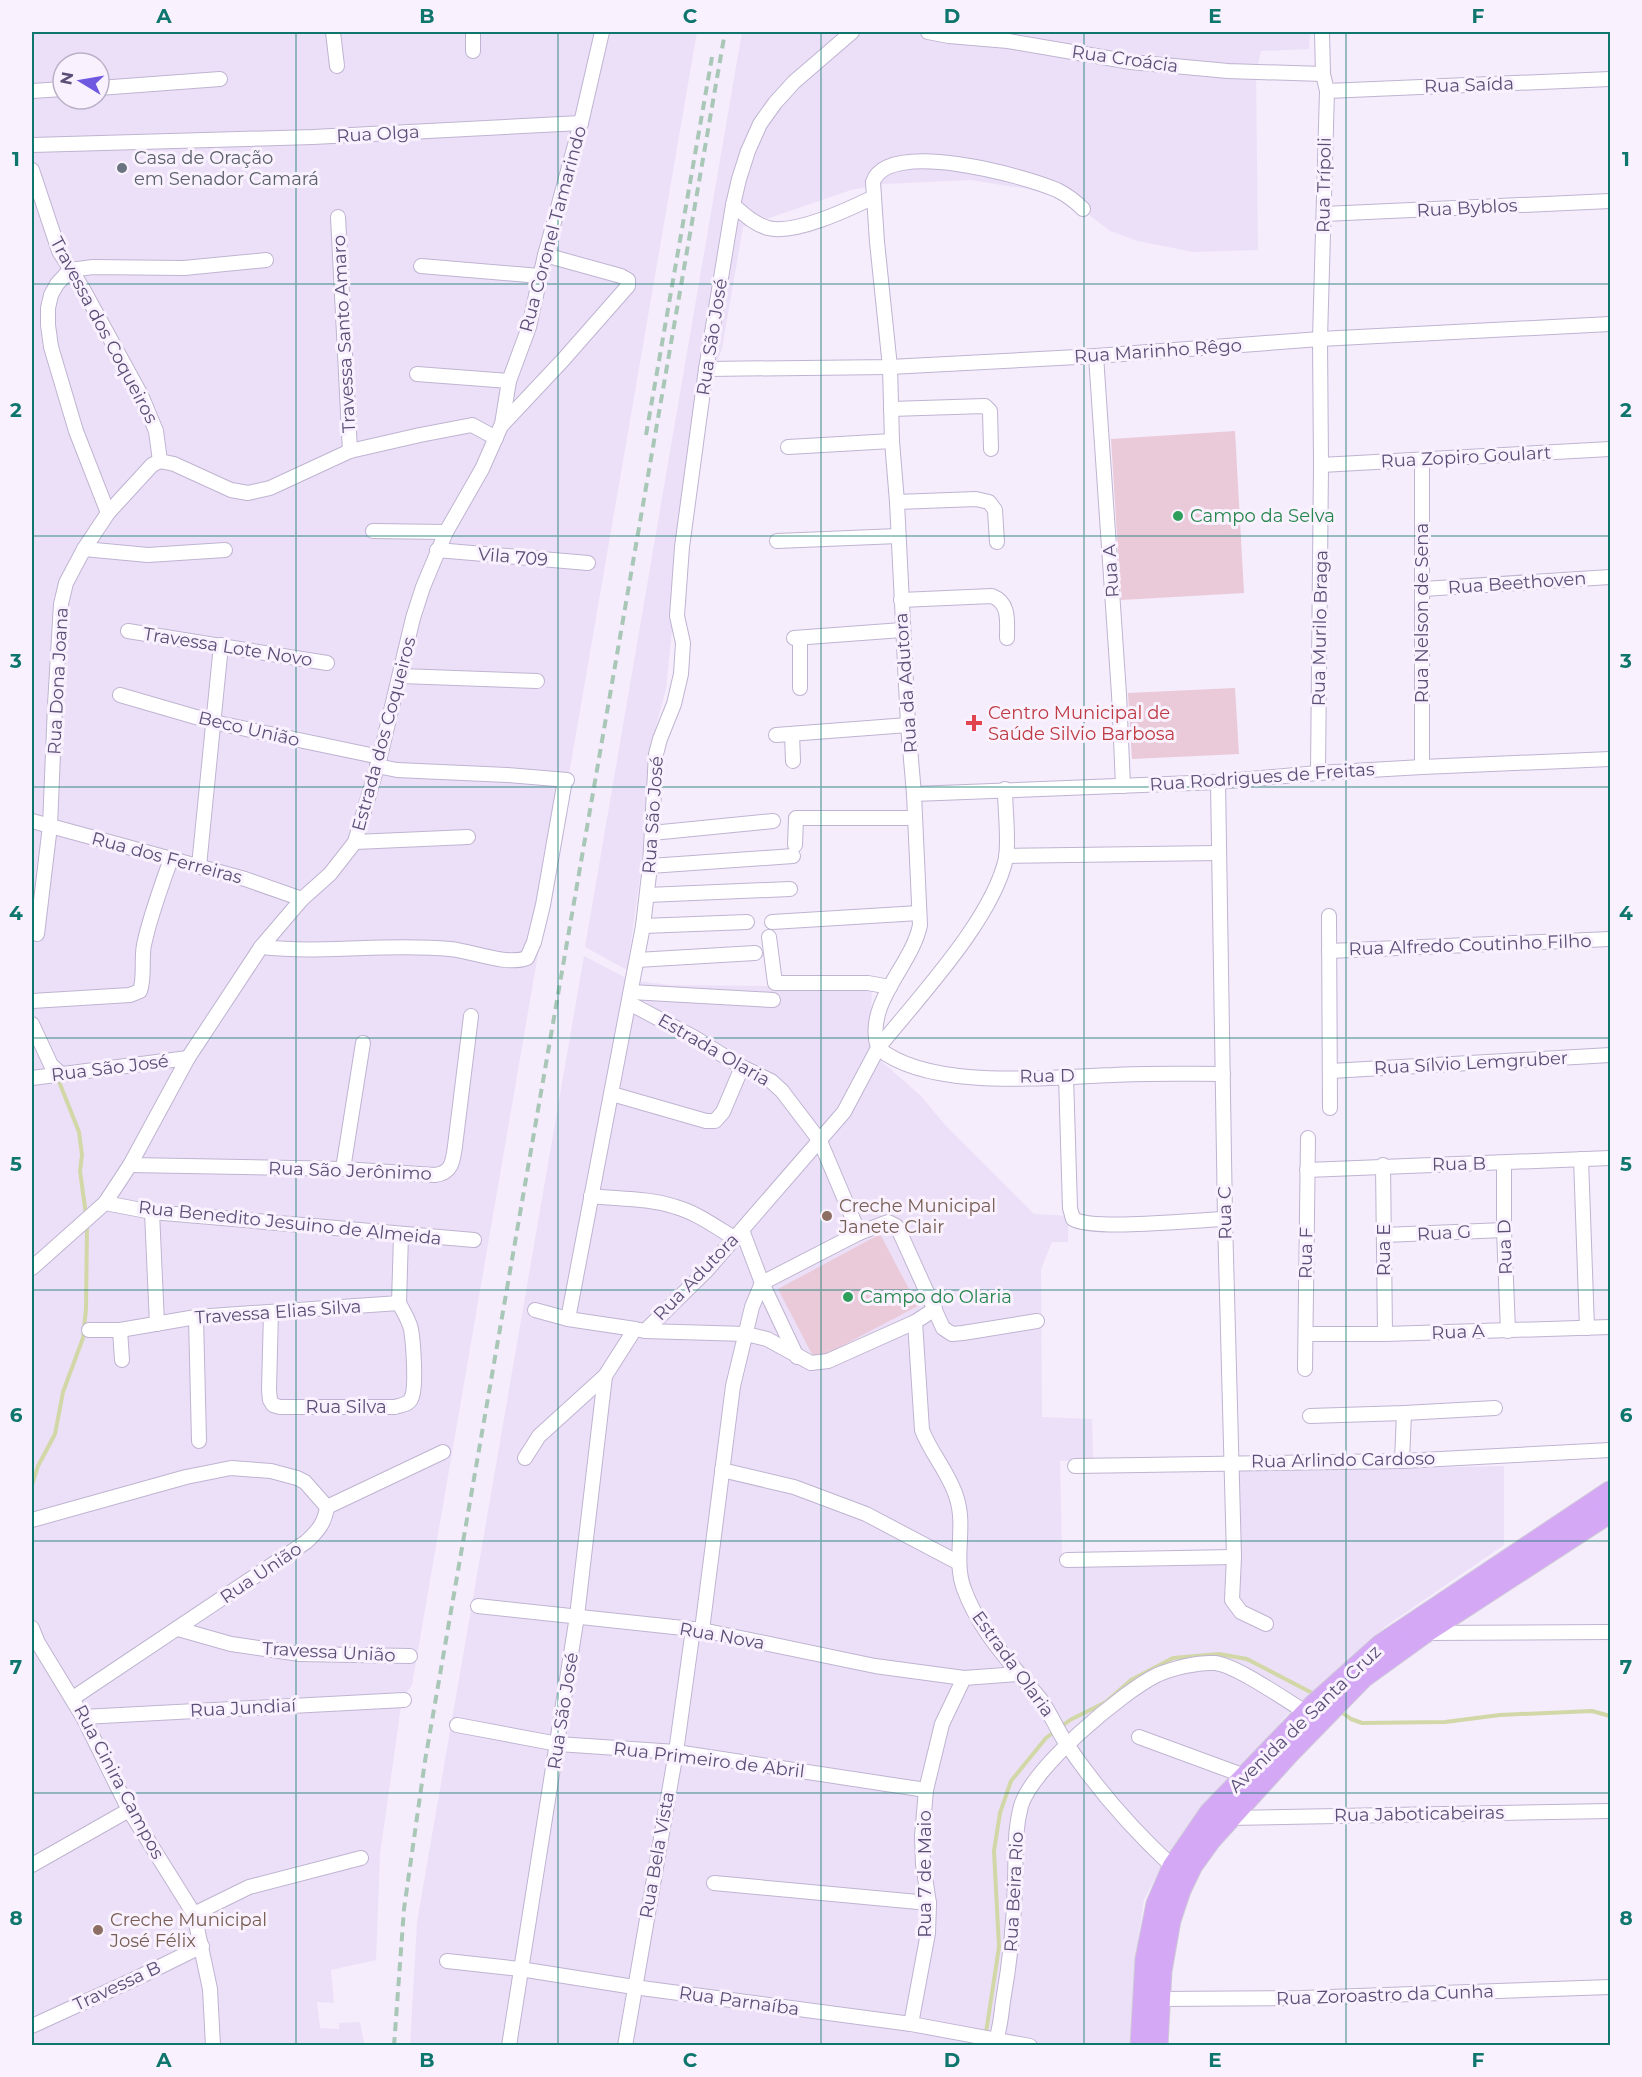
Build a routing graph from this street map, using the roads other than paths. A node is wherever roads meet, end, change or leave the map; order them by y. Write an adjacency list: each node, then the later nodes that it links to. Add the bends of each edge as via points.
1 (333, 32): 8 (street)
2 (473, 32): 7 (street)
3 (602, 32): 16 (street, Rua Coronel Tamarindo)
4 (852, 32): 21 (street, via 794,82 760,124 748,150)
5 (928, 32): 9 (street, Rua Croácia, via 1131,62)
6 (1322, 32): 9 (street, Rua Trípoli)
7 (473, 51)
8 (337, 66)
9 (1323, 74): 15 (street, Rua Trípoli)
10 (220, 79): 12 (street)
11 (1611, 79): 15 (street, Rua Saída)
12 (111, 87)
13 (51, 89): 14 (street)
14 (32, 90)
15 (1326, 91): 23 (street, Rua Trípoli)
16 (581, 123): 17 (street, Rua Olga); 25 (street, Rua Coronel Tamarindo)
17 (32, 146)
18 (32, 170): 28 (street, Travessa dos Coqueiros, via 59,251)
19 (874, 197): 21 (street, via 840,213 783,229 762,226); 22 (street, Rua da Adutora, via 876,174 886,166 936,162 993,170 1038,183 1070,197); 33 (street, Rua da Adutora)
20 (1611, 201): 23 (street, Rua Byblos)
21 (733, 205): 34 (street, Rua São José)
22 (1083, 209)
23 (1323, 214): 31 (street, Rua Trípoli)
24 (338, 217): 43 (street, Travessa Santo Amaro)
25 (545, 255): 29 (street, Rua Coronel Tamarindo); 38 (street, Estrada dos Coqueiros, via 612,273 628,280 628,286)
26 (266, 260): 28 (street, via 184,268)
27 (421, 266): 29 (street)
28 (70, 270): 45 (street, Travessa dos Coqueiros, via 141,395 156,431); 48 (street, via 51,295 48,325 60,381)
29 (540, 276): 36 (street, Rua Coronel Tamarindo, via 529,327)
30 (1611, 324): 31 (street, Rua Marinho Rêgo)
31 (1320, 339): 32 (street, Rua Marinho Rêgo); 46 (street, Rua Murilo Braga)
32 (1096, 356): 33 (street, Rua Marinho Rêgo); 80 (street, Rua A)
33 (890, 367): 34 (street, Rua Marinho Rêgo); 37 (street, Rua da Adutora)
34 (706, 369): 87 (street, Rua São José, via 677,606 683,658 679,690 656,754)
35 (417, 374): 36 (street)
36 (510, 381): 38 (street, Rua Coronel Tamarindo)
37 (891, 409): 39 (street, Rua da Adutora); 42 (street, via 985,406 990,411)
38 (499, 432): 43 (street, via 472,425); 50 (street, Estrada dos Coqueiros)
39 (892, 441): 40 (street); 47 (street, Rua da Adutora)
40 (788, 447)
41 (1611, 448): 44 (street, Rua Zopiro Goulart)
42 (992, 449)
43 (351, 451): 45 (street, via 270,488 248,493)
44 (1422, 459): 46 (street, Rua Zopiro Goulart); 59 (street, Rua Nelson de Sena)
45 (160, 461): 48 (street, Rua Dona Joana)
46 (1321, 465): 78 (street, Rua Murilo Braga)
47 (897, 502): 51 (street, Rua da Adutora); 53 (street, via 989,502 995,510)
48 (108, 513): 54 (street, Rua Dona Joana)
49 (374, 531): 50 (street)
50 (446, 531): 56 (street, Estrada dos Coqueiros)
51 (898, 536): 52 (street); 60 (street, Rua da Adutora)
52 (777, 541)
53 (997, 542)
54 (84, 549): 55 (street, via 148,555); 86 (street, Rua Dona Joana, via 66,583 61,604)
55 (225, 549)
56 (437, 550): 57 (street, Vila 709); 66 (street, Estrada dos Coqueiros, via 413,618)
57 (588, 564)
58 (1611, 577): 59 (street, Rua Beethoven)
59 (1423, 589): 77 (street, Rua Nelson de Sena)
60 (901, 600): 61 (street, Rua da Adutora); 63 (street, via 992,596 1005,606)
61 (902, 630): 68 (street, via 797,638); 71 (street, Rua da Adutora)
62 (128, 631): 64 (street, Travessa Lote Novo)
63 (1007, 638)
64 (221, 645): 65 (street, Travessa Lote Novo); 70 (street)
65 (327, 663)
66 (401, 676): 67 (street); 75 (street, Estrada dos Coqueiros)
67 (537, 681)
68 (800, 688)
69 (120, 695): 70 (street, Beco União)
70 (213, 722): 75 (street, Beco União); 93 (street)
71 (908, 725): 72 (street); 82 (street, Rua da Adutora)
72 (792, 734): 73 (street); 76 (street)
73 (776, 735)
74 (1611, 759): 77 (street, Rua Rodrigues de Freitas)
75 (378, 761): 89 (street, Estrada dos Coqueiros); 106 (street, Beco União, via 408,771 566,780 549,873 527,958 413,946 333,950)
76 (793, 761)
77 (1422, 767): 78 (street, Rua Rodrigues de Freitas)
78 (1318, 773): 79 (street, Rua Rodrigues de Freitas)
79 (1218, 782): 80 (street, Rua Rodrigues de Freitas); 90 (street, Rua C)
80 (1123, 786): 81 (street, Rua Rodrigues de Freitas)
81 (1005, 789): 82 (street, Rua Rodrigues de Freitas); 91 (street)
82 (914, 794): 83 (street, Rua da Adutora)
83 (915, 818): 94 (street, via 796,818 794,851); 98 (street, Rua da Adutora)
84 (32, 821): 86 (street, Rua dos Ferreiras)
85 (773, 821): 87 (street)
86 (50, 826): 92 (street, Rua dos Ferreiras); 103 (street, Rua Dona Joana)
87 (652, 833): 94 (street, Rua São José)
88 (468, 837): 89 (street)
89 (355, 842): 97 (street, Estrada dos Coqueiros)
90 (1219, 853): 91 (street); 123 (street, Rua C)
91 (1006, 856): 117 (street, via 987,906)
92 (171, 859): 93 (street, Rua dos Ferreiras); 113 (street, via 149,925 140,991 130,995)
93 (199, 866): 97 (street, Rua dos Ferreiras)
94 (650, 866): 96 (street, Rua São José)
95 (790, 889): 96 (street)
96 (647, 895): 102 (street, Rua São José)
97 (302, 899): 106 (street, Estrada dos Coqueiros)
98 (919, 913): 101 (street); 110 (street, Rua da Adutora, via 914,945)
99 (1329, 916): 107 (street)
100 (747, 922): 102 (street)
101 (772, 922)
102 (642, 926): 109 (street, Rua São José)
103 (37, 934)
104 (770, 937): 110 (street, via 775,983 868,983)
105 (1611, 939): 107 (street, Rua Alfredo Coutinho Filho)
106 (261, 947): 119 (street, Estrada dos Coqueiros)
107 (1329, 951): 121 (street)
108 (755, 953): 109 (street)
109 (637, 960): 111 (street, Rua São José)
110 (890, 987): 117 (street, Rua da Adutora, via 877,1022)
111 (630, 997): 112 (street); 120 (street, Estrada Olaria); 126 (street, Rua São José)
112 (773, 1000)
113 (32, 1001)
114 (471, 1016): 135 (street, Rua São Jerônimo, via 456,1146 449,1170 435,1175)
115 (32, 1024): 122 (street)
116 (363, 1043): 135 (street)
117 (878, 1048): 124 (street, Rua D, via 906,1064 954,1076); 129 (street, Rua da Adutora, via 857,1092)
118 (1611, 1055): 121 (street, Rua Sílvio Lemgruber)
119 (188, 1058): 122 (street, Rua São José); 133 (street, Estrada dos Coqueiros)
120 (742, 1067): 126 (street, via 723,1112 715,1121); 129 (street, Estrada Olaria, via 771,1081)
121 (1331, 1071): 127 (street)
122 (56, 1074): 125 (street, Rua São José)
123 (1223, 1074): 124 (street, Rua D); 140 (street, Rua C)
124 (1066, 1076): 140 (street, via 1073,1219 1110,1224)
125 (32, 1078)
126 (612, 1094): 137 (street, Rua São José)
127 (1330, 1108)
128 (1308, 1138): 136 (street, Rua F)
129 (820, 1142): 142 (street, Estrada Olaria); 143 (street, Rua Adutora)
130 (1611, 1158): 131 (street, Rua B)
131 (1581, 1159): 132 (street, Rua B); 159 (street)
132 (1504, 1163): 134 (street, Rua B); 141 (street, Rua D)
133 (130, 1165): 135 (street, Rua São Jerônimo); 138 (street, Estrada dos Coqueiros)
134 (1383, 1165): 136 (street, Rua B); 145 (street, Rua E)
135 (343, 1169)
136 (1307, 1170): 165 (street, Rua F)
137 (591, 1196): 143 (street, via 676,1207); 154 (street, Rua São José)
138 (105, 1203): 139 (street, Rua Benedito Jesuino de Almeida); 147 (street, Estrada dos Coqueiros)
139 (152, 1212): 144 (street, Rua Benedito Jesuino de Almeida); 157 (street)
140 (1225, 1219): 179 (street, Rua C)
141 (1504, 1230): 145 (street, Rua G); 163 (street, Rua D)
142 (859, 1233): 148 (street); 150 (street, via 888,1222 896,1227)
143 (738, 1234): 148 (street); 162 (street, Rua Adutora, via 707,1270)
144 (401, 1235): 146 (street, Rua Benedito Jesuino de Almeida); 149 (street)
145 (1384, 1235): 166 (street, Rua E)
146 (474, 1240)
147 (32, 1268)
148 (762, 1283): 164 (street, Rua Bela Vista); 167 (street)
149 (399, 1303): 152 (street, Travessa Elias Silva); 152 (street, Rua Silva, via 413,1343 413,1392 411,1400 395,1407 273,1405 269,1390)
150 (936, 1309): 155 (street, via 943,1328 952,1334); 156 (street)
151 (535, 1310): 154 (street)
152 (271, 1312): 153 (street, Travessa Elias Silva)
153 (196, 1317): 157 (street, Travessa Elias Silva); 174 (street)
154 (568, 1319): 162 (street)
155 (1037, 1321)
156 (915, 1322): 167 (street, via 828,1361 811,1363); 188 (street, Estrada Olaria, via 922,1430 957,1498 961,1518)
157 (157, 1324): 161 (street, Travessa Elias Silva)
158 (1611, 1327): 159 (street, Rua A)
159 (1587, 1328): 163 (street, Rua A)
160 (89, 1330): 161 (street, Travessa Elias Silva)
161 (120, 1330): 168 (street)
162 (640, 1330): 164 (street); 170 (street, Rua Adutora)
163 (1508, 1331): 166 (street, Rua A)
164 (746, 1334): 167 (street, via 767,1339); 181 (street, Rua Bela Vista, via 733,1386)
165 (1305, 1334): 166 (street, Rua A); 169 (street, Rua F)
166 (1385, 1334)
167 (797, 1357)
168 (122, 1360)
169 (1305, 1369)
170 (605, 1376): 177 (street, Rua Adutora, via 539,1436); 190 (street, Rua São José)
171 (1495, 1408): 172 (street)
172 (1404, 1413): 173 (street); 178 (street)
173 (1310, 1416)
174 (199, 1442)
175 (1611, 1450): 178 (street, Rua Arlindo Cardoso)
176 (443, 1452): 183 (street)
177 (525, 1458)
178 (1402, 1461): 179 (street, Rua Arlindo Cardoso)
179 (1232, 1462): 180 (street, Rua Arlindo Cardoso); 186 (street, Rua C)
180 (1075, 1466)
181 (722, 1470): 188 (street, via 794,1487 866,1514); 194 (street, Rua Bela Vista)
182 (1611, 1492): 200 (main road, Avenida de Santa Cruz, via 1381,1645)
183 (327, 1508): 185 (street, via 306,1482 297,1478 271,1471 231,1468); 193 (street, Rua União, via 324,1521 306,1542)
184 (1611, 1512): 196 (main road, Avenida de Santa Cruz)
185 (32, 1520)
186 (1234, 1557): 187 (street); 191 (street, Rua C, via 1232,1600 1241,1612)
187 (1067, 1560)
188 (959, 1563): 198 (street, Estrada Olaria, via 962,1586 971,1606)
189 (478, 1606): 190 (street, Rua Nova)
190 (577, 1616): 194 (street, Rua Nova); 208 (street, Rua São José)
191 (1266, 1624)
192 (32, 1628): 201 (street, Rua Cinira Campos)
193 (178, 1629): 197 (street, Travessa União, via 231,1644 300,1654); 201 (street, Rua União)
194 (698, 1630): 199 (street, Rua Nova, via 875,1666); 209 (street, Rua Bela Vista)
195 (1611, 1632): 196 (street)
196 (1424, 1633): 200 (main road, Avenida de Santa Cruz)
197 (411, 1656)
198 (1019, 1674): 199 (street); 207 (street, Estrada Olaria, via 1041,1700)
199 (964, 1678): 211 (street, Rua 7 de Maio, via 942,1724)
200 (1339, 1692): 203 (main road, Avenida de Santa Cruz)
201 (73, 1698): 204 (street, Rua Cinira Campos)
202 (404, 1700): 204 (street, Rua Jundiaí)
203 (1316, 1711): 207 (street, Rua Beira Rio, via 1243,1673 1217,1663 1203,1664 1160,1674 1139,1685); 210 (main road, Avenida de Santa Cruz); 214 (main road, Avenida de Santa Cruz)
204 (83, 1717): 212 (street, Rua Cinira Campos)
205 (457, 1725): 208 (street, Rua Primeiro de Abril)
206 (1139, 1737): 210 (street)
207 (1065, 1741): 217 (street, Estrada Olaria, via 1109,1801); 229 (street, Rua Beira Rio, via 1022,1803 1014,1844 1012,1948)
208 (558, 1744): 209 (street, Rua Primeiro de Abril); 223 (street, Rua São José)
209 (676, 1752): 211 (street, Rua Primeiro de Abril); 224 (street, Rua Bela Vista)
210 (1245, 1776): 217 (main road, Avenida de Santa Cruz, via 1210,1813)
211 (926, 1790): 219 (street, Rua 7 de Maio, via 922,1836)
212 (129, 1810): 216 (street); 220 (street, Rua Cinira Campos)
213 (1611, 1811): 214 (street, Rua Jaboticabeiras)
214 (1228, 1818): 226 (main road, Avenida de Santa Cruz, via 1192,1865 1180,1890 1165,1941)
215 (361, 1858): 220 (street, via 249,1887)
216 (32, 1865)
217 (1173, 1868): 234 (main road, Avenida de Santa Cruz, via 1151,1928)
218 (714, 1883): 219 (street)
219 (929, 1903): 227 (street, Rua 7 de Maio, via 924,1958)
220 (194, 1914): 221 (street, Rua Cinira Campos)
221 (202, 1946): 228 (street, Travessa B); 230 (street, Rua Cinira Campos, via 210,1989)
222 (447, 1961): 223 (street, Rua Parnaíba)
223 (520, 1970): 224 (street, Rua Parnaíba); 231 (street, Rua São José)
224 (634, 1987): 227 (street, Rua Parnaíba); 232 (street, Rua Bela Vista)
225 (1611, 1988): 226 (street, Rua Zoroastro da Cunha)
226 (1160, 1999): 235 (main road, Avenida de Santa Cruz)
227 (911, 2024): 229 (street, Rua Parnaíba)
228 (32, 2026)
229 (989, 2040): 233 (street, Rua Parnaíba)
230 (213, 2046)
231 (509, 2046)
232 (625, 2046)
233 (1030, 2046)
234 (1141, 2046)
235 (1157, 2046)

